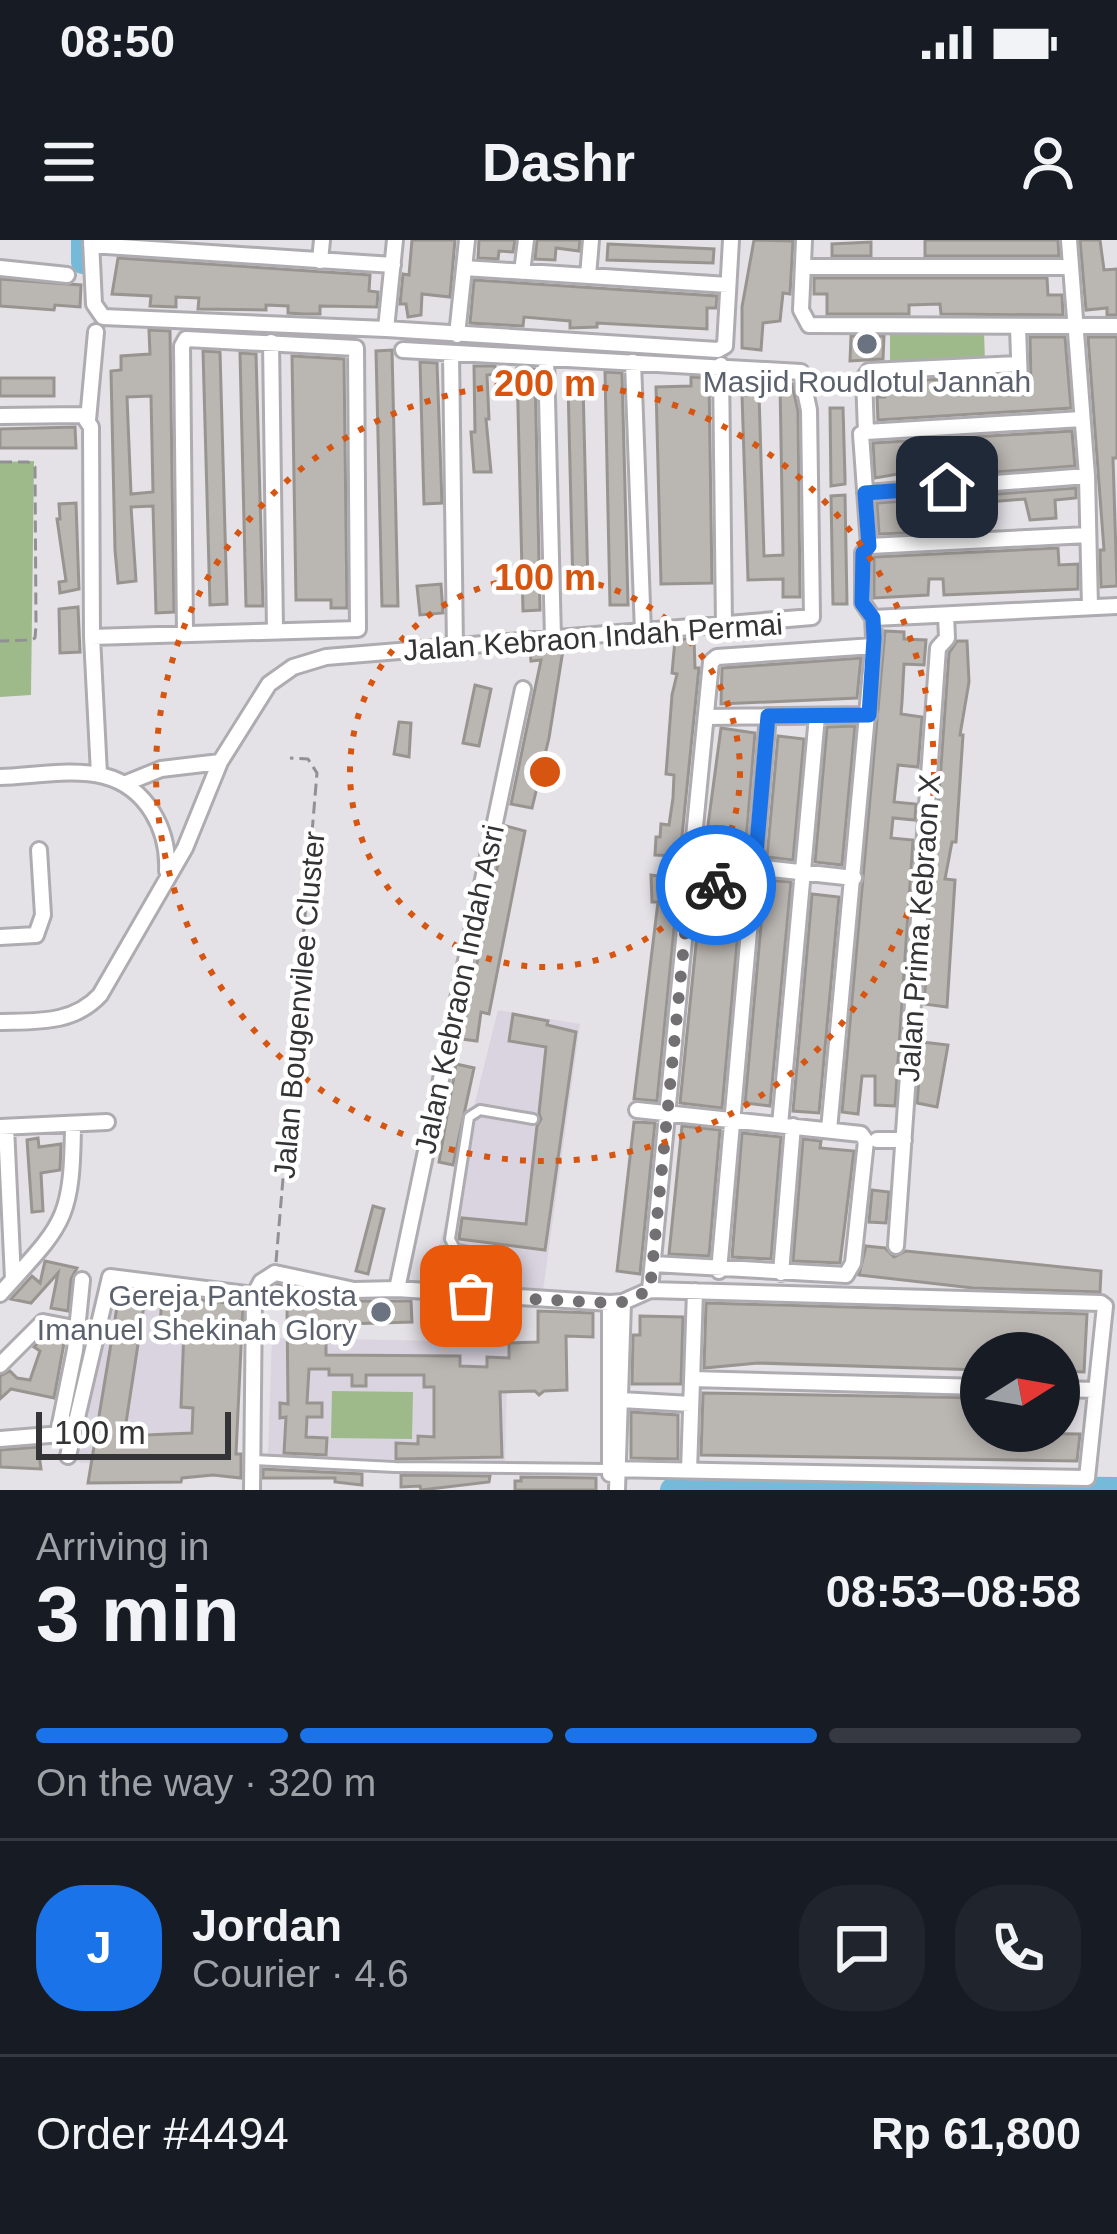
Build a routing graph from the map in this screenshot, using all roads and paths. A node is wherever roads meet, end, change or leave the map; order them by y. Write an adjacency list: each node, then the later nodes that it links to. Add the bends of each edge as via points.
1 (270, 240): 13 (street)
2 (322, 240): 14 (street)
3 (395, 240): 15 (street)
4 (467, 240): 19 (street)
5 (526, 240): 20 (street)
6 (591, 240): 22 (street)
7 (731, 240): 23 (street)
8 (804, 240): 16 (street)
9 (1069, 240): 17 (street)
10 (91, 243): 11 (street); 27 (street, via 94,304 103,317)
11 (165, 245): 12 (street)
12 (194, 246): 13 (street)
13 (268, 257): 14 (street)
14 (320, 260): 15 (street)
15 (393, 265): 27 (street)
16 (803, 267): 17 (street); 25 (street, via 801,310 809,325)
17 (1071, 267): 26 (street)
18 (0, 268): 21 (street)
19 (464, 268): 20 (street); 29 (street)
20 (522, 272): 22 (street)
21 (67, 274)
22 (588, 276): 23 (street)
23 (728, 285): 33 (street)
24 (1117, 326): 26 (street)
25 (1018, 327): 26 (street); 36 (street)
26 (1074, 327): 39 (street)
27 (386, 329): 29 (street)
28 (96, 332): 40 (street)
29 (457, 334): 33 (street)
30 (271, 342): 51 (street); 51 (street, via 356,347 358,629); 52 (street, via 191,338 182,346)
31 (403, 350): 32 (street, Jalan Kebraon Indah Permai)
32 (451, 353): 34 (street, Jalan Kebraon Indah Permai); 58 (street)
33 (720, 357): 35 (street, Jalan Kebraon Indah Permai); 50 (street); 50 (street, Jalan Kebraon Indah Permai, via 804,377 812,592 811,619)
34 (546, 358): 35 (street, Jalan Kebraon Indah Permai); 56 (street)
35 (633, 362): 53 (street)
36 (1018, 364): 37 (street); 41 (street, via 869,371)
37 (1020, 386)
38 (0, 416): 40 (street)
39 (1082, 419): 41 (street); 43 (street)
40 (88, 420): 55 (street)
41 (866, 431): 44 (street)
42 (0, 462): 57 (path, via 35,467 36,634)
43 (1087, 476): 44 (street); 45 (street)
44 (865, 493): 46 (street)
45 (1088, 535): 46 (street); 48 (street)
46 (869, 546): 54 (street, via 862,603)
47 (1117, 606): 48 (street, Jalan Kebraon Indah Permai)
48 (1090, 607): 49 (street, Jalan Kebraon Indah Permai)
49 (947, 624): 54 (street, Jalan Kebraon Indah Permai); 88 (street, Jalan Prima Kebraon X, via 938,648)
50 (724, 627): 53 (street, Jalan Kebraon Indah Permai)
51 (275, 630): 52 (street)
52 (185, 632): 55 (street)
53 (643, 632): 56 (street, Jalan Kebraon Indah Permai)
54 (873, 632): 60 (street); 61 (street, Jalan Kebraon Indah Permai, via 717,657)
55 (92, 637): 66 (street)
56 (553, 638): 58 (street, Jalan Kebraon Indah Permai)
57 (0, 641)
58 (455, 647): 65 (street, Jalan Kebraon Indah Permai, via 293,667 267,689)
59 (524, 688): 96 (street, Jalan Kebraon Indah Asri)
60 (869, 715): 63 (street); 73 (street)
61 (706, 716): 62 (street); 74 (street)
62 (768, 716): 63 (street); 70 (street)
63 (817, 716): 71 (street)
64 (290, 758): 92 (path, Jalan Bougenvilee Cluster, via 308,759 317,773)
65 (220, 762): 68 (street, via 161,769); 72 (street, Jalan Kebraon Indah Permai)
66 (99, 774): 67 (street); 68 (street)
67 (0, 777)
68 (124, 784): 72 (street, via 164,833)
69 (39, 850): 76 (street, via 43,924 36,935)
70 (754, 867): 71 (street); 75 (street)
71 (803, 872): 73 (street); 84 (street)
72 (167, 876): 77 (street, Jalan Kebraon Indah Permai, via 88,1008 68,1018)
73 (854, 878): 86 (street)
74 (690, 882): 75 (street); 79 (street)
75 (753, 889): 81 (street)
76 (0, 937)
77 (0, 1022)
78 (637, 1110): 79 (street)
79 (668, 1113): 81 (street); 90 (street)
80 (532, 1119): 101 (lane, via 480,1110 469,1117 451,1245 501,1258)
81 (731, 1120): 84 (street); 91 (street)
82 (107, 1123): 83 (street)
83 (73, 1124): 85 (street); 94 (street, via 69,1203 55,1235)
84 (786, 1126): 86 (street); 93 (street)
85 (3, 1127): 94 (street)
86 (829, 1130): 93 (street, via 861,1134 866,1144 853,1264 846,1275)
87 (877, 1140): 88 (street)
88 (904, 1140): 89 (street, Jalan Prima Kebraon X)
89 (896, 1246)
90 (653, 1264): 91 (street); 97 (street)
91 (719, 1270): 93 (street)
92 (275, 1273): 96 (street, via 338,1288); 100 (street)
93 (781, 1273)
94 (14, 1279): 99 (street)
95 (82, 1280): 103 (street)
96 (397, 1289): 101 (street)
97 (650, 1290): 98 (street); 102 (street)
98 (695, 1292): 107 (street); 110 (street, via 1102,1303)
99 (0, 1294)
100 (254, 1295): 104 (street, via 114,1275); 116 (street)
101 (498, 1298): 102 (street)
102 (617, 1302): 105 (street)
103 (78, 1329): 104 (street); 106 (street, via 43,1322); 113 (street)
104 (96, 1331): 113 (street)
105 (616, 1352): 111 (street); 117 (street)
106 (0, 1365)
107 (692, 1379): 108 (street); 112 (street)
108 (960, 1386)
109 (1080, 1390): 110 (street)
110 (1096, 1390): 118 (street, via 1089,1476)
111 (622, 1400): 112 (street); 117 (street)
112 (691, 1404): 118 (street)
113 (65, 1435): 114 (street); 115 (street)
114 (0, 1439)
115 (68, 1456)
116 (252, 1460): 117 (lane); 119 (street)
117 (614, 1469): 118 (street); 120 (street)
118 (689, 1471)
119 (252, 1490)
120 (616, 1490)

